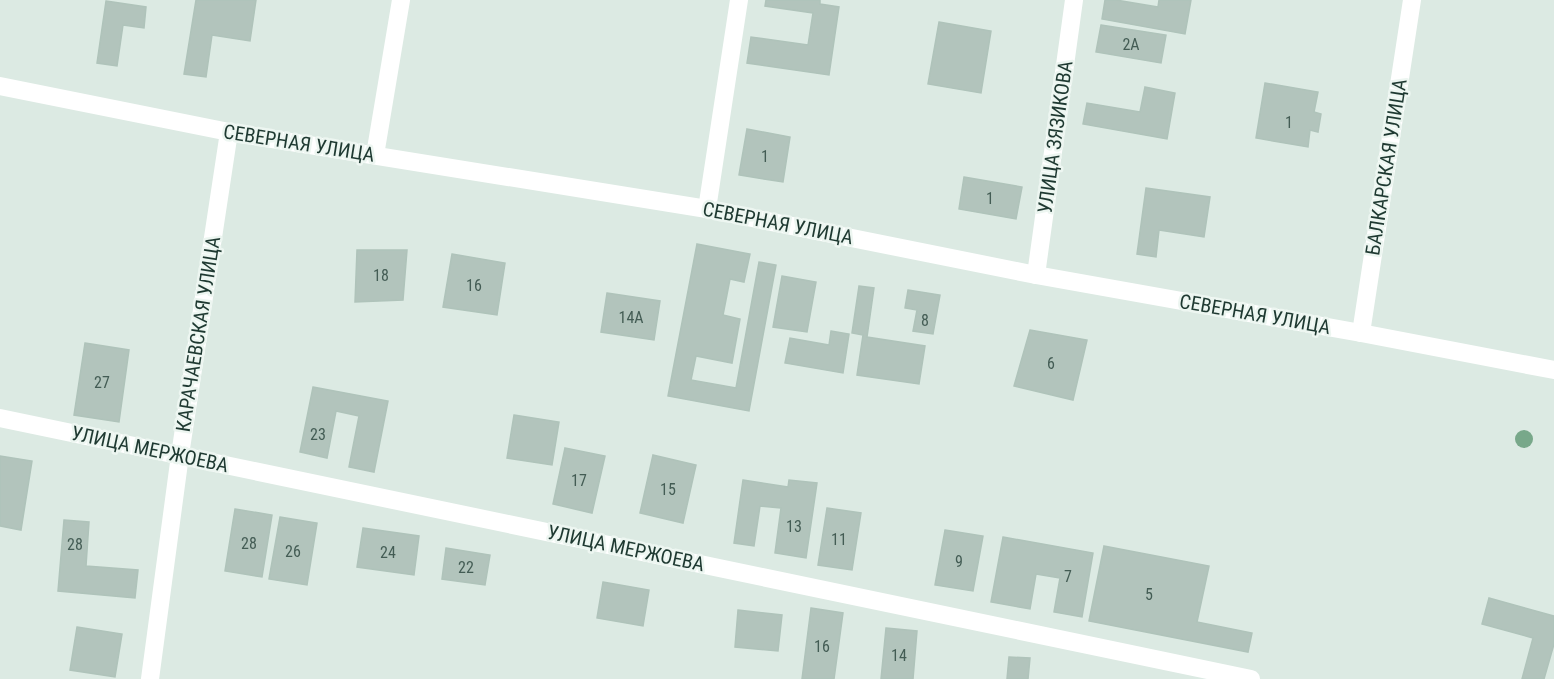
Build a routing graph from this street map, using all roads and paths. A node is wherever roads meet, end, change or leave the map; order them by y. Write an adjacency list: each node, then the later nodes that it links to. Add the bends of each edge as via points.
1 (400, 0): 7 (street)
2 (739, 0): 8 (street)
3 (1074, 0): 9 (street, УЛИЦА ЗЯЗИКОВА)
4 (1412, 0): 10 (street, БАЛКАРСКАЯ УЛИЦА)
5 (0, 86): 6 (street, СЕВЕРНАЯ УЛИЦА)
6 (229, 132): 7 (street, СЕВЕРНАЯ УЛИЦА); 13 (street, КАРАЧАЕВСКАЯ УЛИЦА)
7 (375, 155): 8 (street, СЕВЕРНАЯ УЛИЦА)
8 (707, 208): 9 (street, СЕВЕРНАЯ УЛИЦА)
9 (1036, 275): 10 (street, СЕВЕРНАЯ УЛИЦА)
10 (1361, 333): 11 (street, СЕВЕРНАЯ УЛИЦА)
11 (1554, 370)
12 (0, 418): 13 (street, УЛИЦА МЕРЖОЕВА)
13 (180, 455): 14 (street, КАРАЧАЕВСКАЯ УЛИЦА); 15 (street, УЛИЦА МЕРЖОЕВА)
14 (150, 679)
15 (1251, 679)

